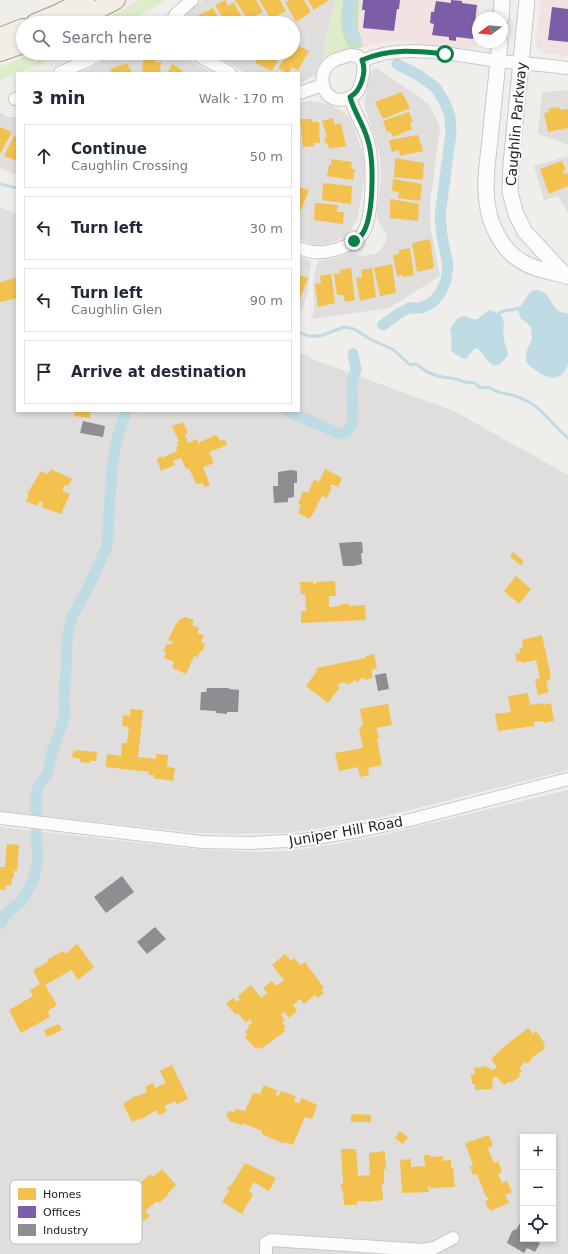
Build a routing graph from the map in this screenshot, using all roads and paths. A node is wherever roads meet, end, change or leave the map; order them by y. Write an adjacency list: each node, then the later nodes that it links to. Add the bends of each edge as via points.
1 (85, 0): 7 (main road)
2 (116, 0): 8 (main road)
3 (192, 0): 9 (street)
4 (502, 0): 6 (street)
5 (527, 0): 19 (street, Caughlin Parkway)
6 (501, 12)
7 (52, 16)
8 (85, 16)
9 (175, 16)
10 (16, 31): 11 (main road)
11 (0, 37)
12 (16, 46): 14 (main road)
13 (499, 48): 18 (street, Caughlin Parkway)
14 (0, 52)
15 (88, 60): 21 (street)
16 (207, 60): 22 (street)
17 (362, 60): 18 (street, via 384,53 403,51); 23 (street, via 354,55 332,62 323,74); 25 (street, via 364,68 358,92)
18 (498, 61): 19 (street); 27 (street, Caughlin Parkway, via 486,179 486,198 490,216 502,241 520,261 540,270)
19 (521, 63): 20 (street); 27 (street, Caughlin Parkway, via 510,180 512,203 525,232)
20 (568, 68)
21 (62, 72)
22 (228, 72)
23 (323, 85): 24 (street); 25 (street, via 326,93 334,99)
24 (300, 93)
25 (350, 97): 26 (street, via 371,151 372,177 367,223 360,236 338,249 314,253)
26 (300, 248)
27 (567, 276)
28 (568, 779): 29 (street, Juniper Hill Road, via 366,830 291,841 202,842)
29 (0, 818)
30 (453, 1238): 31 (street, via 434,1248 423,1250 271,1240 266,1244)
31 (266, 1254)

